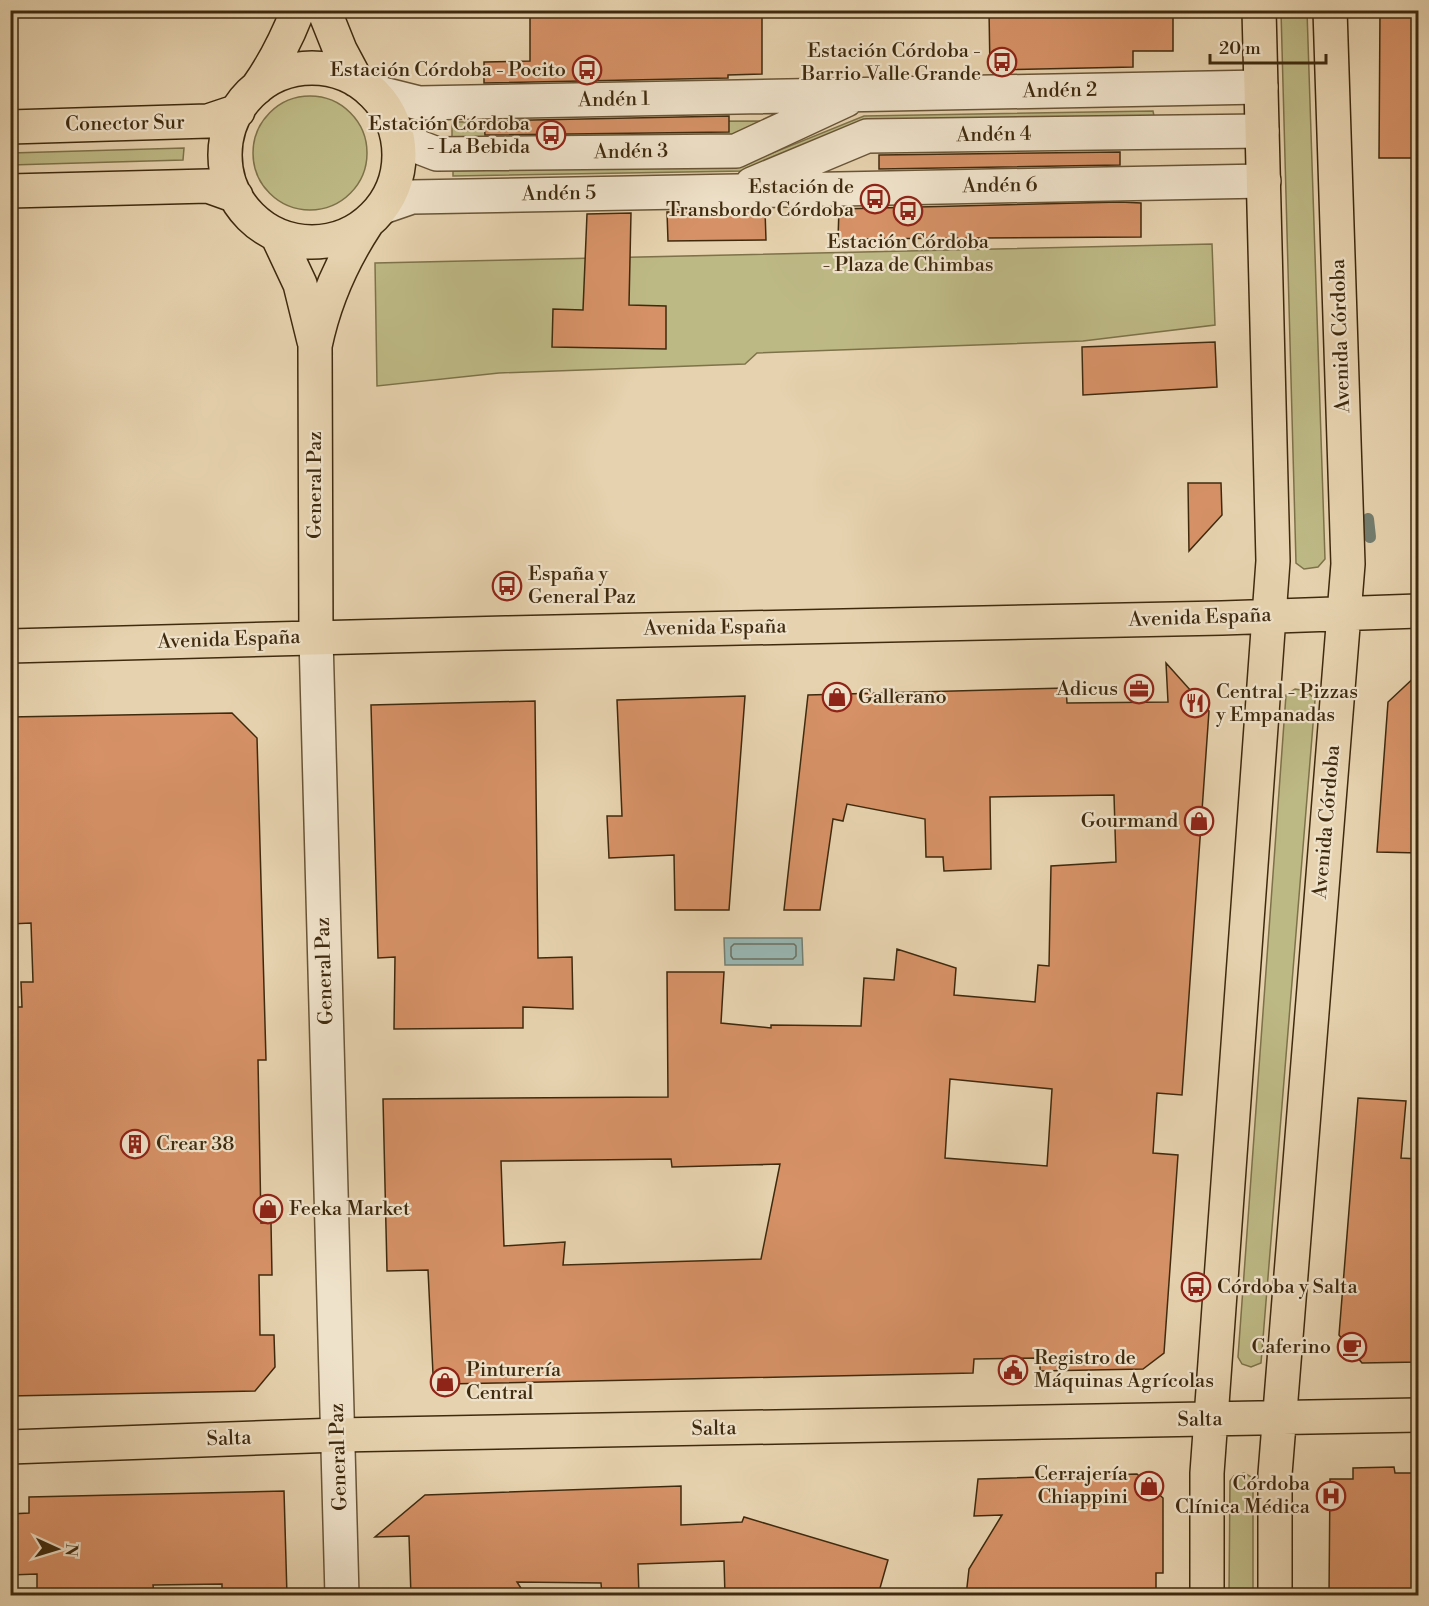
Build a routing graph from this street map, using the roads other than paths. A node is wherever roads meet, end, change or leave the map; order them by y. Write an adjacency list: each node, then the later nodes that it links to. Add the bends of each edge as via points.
1 (298, 10): 8 (main road, via 270,70)
2 (324, 10): 5 (main road, via 340,50)
3 (1259, 10): 6 (main road)
4 (1330, 10): 20 (main road, Avenida Córdoba, via 1348,564)
5 (363, 85): 7 (street, Andén 1, via 419,104); 8 (main road, Conector Sur, via 342,73 302,68 264,83); 11 (main road, via 388,111)
6 (1261, 87): 7 (street, Andén 2); 10 (main road)
7 (859, 94): 11 (street, Andén 3, via 736,151 437,154)
8 (247, 100): 9 (main road, Conector Sur, via 208,121); 15 (main road, via 229,131 225,151 226,171)
9 (10, 127)
10 (1262, 131): 12 (main road); 14 (street, Andén 4, via 867,136)
11 (397, 134): 16 (main road, via 399,170 393,189)
12 (1264, 181): 14 (street, Andén 6); 21 (main road, via 1274,561)
13 (10, 191): 15 (main road, via 208,186)
14 (737, 191): 16 (street, Andén 5, via 412,197)
15 (236, 196): 17 (main road, via 257,223)
16 (375, 215): 17 (main road, via 352,233 333,240 313,243); 18 (main road, General Paz, via 335,282)
17 (278, 235): 18 (main road, General Paz, via 300,284)
18 (315, 346): 22 (main road, General Paz)
19 (1419, 611): 20 (main road, Avenida España)
20 (1344, 614): 21 (main road, Avenida España); 25 (main road, Avenida Córdoba)
21 (1270, 616): 22 (main road, Avenida España); 26 (main road)
22 (316, 638): 23 (main road, Avenida España); 27 (street, General Paz)
23 (10, 646)
24 (1419, 1415): 25 (main road, Salta)
25 (1279, 1419): 26 (main road, Salta); 31 (main road, Avenida Córdoba)
26 (1211, 1420): 27 (main road, Salta); 30 (main road)
27 (338, 1436): 28 (main road, Salta); 29 (street, General Paz)
28 (10, 1447)
29 (342, 1596)
30 (1207, 1596)
31 (1275, 1596)

